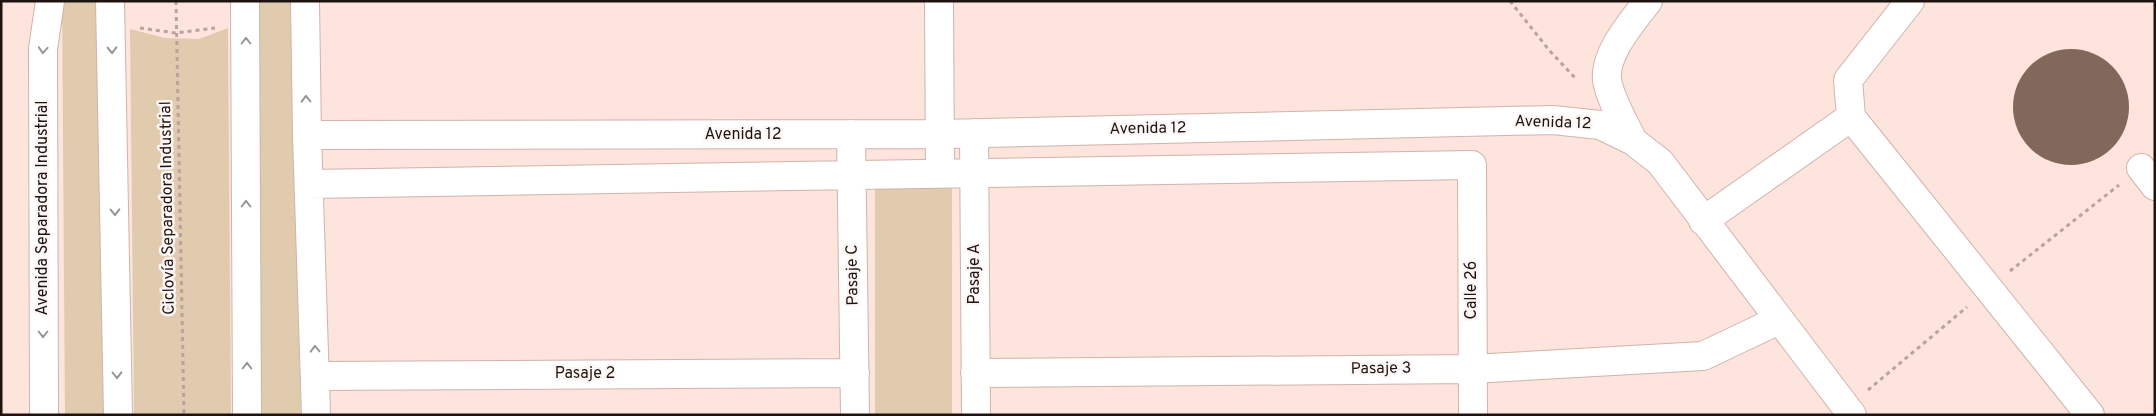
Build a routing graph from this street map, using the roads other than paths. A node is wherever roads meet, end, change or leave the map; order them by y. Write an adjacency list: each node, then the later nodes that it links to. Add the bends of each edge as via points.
1 (50, 1): 24 (street, Avenida Separadora Industrial, one-way to 24, via 43,49)
2 (305, 1): 12 (street, one-way to 2)
3 (939, 1): 11 (street)
4 (1648, 1): 13 (street, via 1611,57 1607,80)
5 (1910, 1): 8 (street, via 1848,80)
6 (246, 12): 26 (street, one-way to 6)
7 (111, 13): 25 (street, one-way to 25)
8 (1850, 118): 18 (street); 32 (street)
9 (974, 133): 11 (street, Avenida 12); 13 (street, Avenida 12, via 1553,120 1600,125); 15 (street, Pasaje A)
10 (851, 134): 11 (street, Avenida 12); 12 (street, Avenida 12); 16 (street, Pasaje C)
11 (940, 134): 14 (street)
12 (307, 135): 17 (street)
13 (1633, 142): 18 (street, Avenida 12, via 1660,162)
14 (940, 173): 15 (street); 16 (street)
15 (975, 173): 20 (street, Calle 26, via 1472,165); 22 (street, Pasaje A)
16 (852, 175): 17 (street); 21 (street, Pasaje C)
17 (308, 184): 23 (street, one-way to 17)
18 (1703, 221): 19 (street, Avenida 12)
19 (1779, 320): 20 (street, Pasaje 3, via 1703,356); 31 (street, Avenida 12)
20 (1472, 368): 22 (street, Pasaje 3); 30 (street, Calle 26)
21 (855, 372): 23 (street, Pasaje 2); 28 (street, Pasaje C)
22 (975, 374): 29 (street, Pasaje A)
23 (316, 376): 27 (street)
24 (44, 415)
25 (118, 415)
26 (247, 415)
27 (316, 415)
28 (855, 415)
29 (976, 415)
30 (1473, 415)
31 (1852, 415)
32 (2090, 415)

